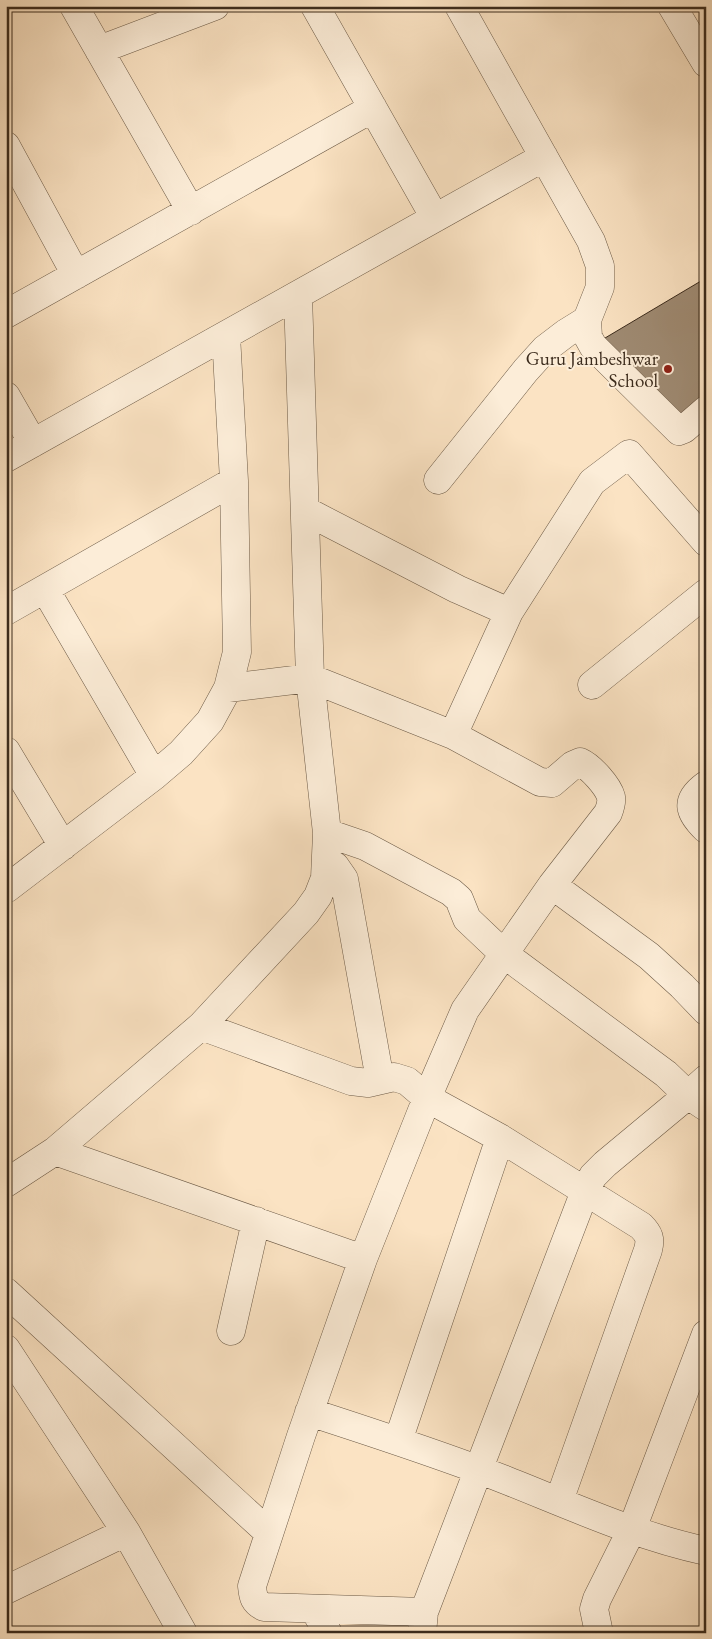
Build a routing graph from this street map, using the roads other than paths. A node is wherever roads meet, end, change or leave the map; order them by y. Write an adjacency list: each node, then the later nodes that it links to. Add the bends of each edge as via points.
1 (74, 6): 6 (street)
2 (215, 6): 6 (street)
3 (315, 6): 8 (street)
4 (459, 6): 10 (street)
5 (672, 6): 7 (street)
6 (99, 50): 11 (street)
7 (706, 63)
8 (373, 108): 11 (street); 12 (street)
9 (6, 146): 13 (street)
10 (544, 157): 12 (street); 16 (street, via 591,241 600,266 600,287)
11 (191, 211): 13 (street)
12 (435, 218): 14 (street)
13 (76, 275): 15 (street)
14 (298, 295): 17 (street); 24 (street)
15 (6, 314)
16 (587, 320): 19 (street, via 588,337 593,346 679,430); 22 (street, via 546,349 526,370)
17 (226, 335): 20 (street); 23 (street)
18 (6, 396): 20 (street)
19 (706, 410)
20 (33, 443): 21 (street)
21 (6, 458)
22 (438, 480)
23 (234, 481): 26 (street); 32 (street, via 237,652)
24 (306, 511): 29 (street, via 457,589); 30 (street)
25 (706, 542): 29 (street, via 629,454 592,482)
26 (45, 589): 28 (street); 35 (street)
27 (706, 593): 31 (street)
28 (6, 611)
29 (509, 612): 33 (street)
30 (310, 678): 32 (street); 33 (street); 38 (street)
31 (592, 685)
32 (228, 688): 35 (street, via 210,721 181,753)
33 (453, 735): 41 (street, via 540,782 552,782 580,762 591,769 606,789 611,797 608,813)
34 (6, 751): 39 (street)
35 (154, 776): 39 (street)
36 (706, 785): 37 (street, via 692,799 691,809)
37 (706, 829)
38 (327, 833): 40 (street); 43 (street, via 365,846 451,892 459,900 467,919)
39 (63, 846): 42 (street)
40 (327, 861): 45 (street, via 318,896 306,913); 46 (street, via 344,879)
41 (552, 885): 43 (street); 44 (street, via 649,956)
42 (6, 889)
43 (504, 954): 47 (street, via 666,1074); 48 (street, via 465,1010)
44 (706, 1011)
45 (201, 1026): 46 (street, via 337,1078 368,1083); 50 (street)
46 (380, 1080): 48 (street, via 394,1077 407,1080)
47 (700, 1094): 52 (street, via 605,1164)
48 (427, 1098): 49 (street); 54 (street)
49 (500, 1138): 52 (street); 61 (street)
50 (55, 1150): 51 (street); 53 (street)
51 (6, 1183)
52 (585, 1191): 62 (street); 63 (street, via 640,1226 648,1233 650,1241)
53 (256, 1221): 54 (street); 56 (street)
54 (363, 1259): 60 (street)
55 (6, 1292): 66 (street)
56 (232, 1331)
57 (706, 1334): 59 (street)
58 (9, 1357): 65 (street)
59 (697, 1385): 64 (street)
60 (309, 1412): 61 (street); 66 (street)
61 (398, 1441): 62 (street)
62 (479, 1469): 63 (street); 70 (street)
63 (559, 1500): 64 (street)
64 (632, 1530): 67 (street); 73 (street, via 594,1609)
65 (126, 1532): 68 (street); 71 (street)
66 (269, 1533): 69 (street, via 252,1586 257,1604)
67 (706, 1551)
68 (6, 1590)
69 (314, 1609): 70 (street); 72 (street)
70 (423, 1622)
71 (183, 1633)
72 (328, 1633)
73 (599, 1633)

